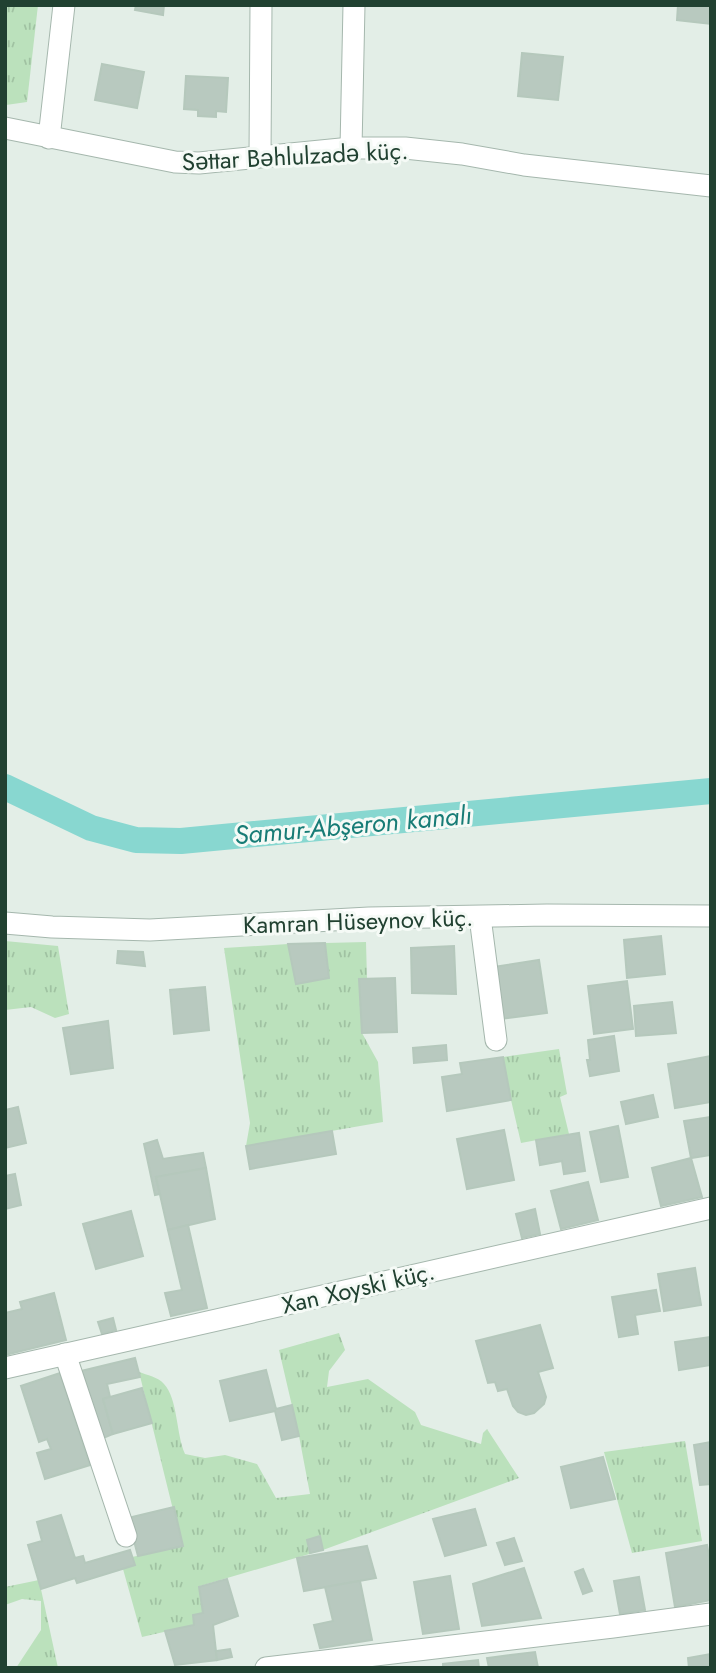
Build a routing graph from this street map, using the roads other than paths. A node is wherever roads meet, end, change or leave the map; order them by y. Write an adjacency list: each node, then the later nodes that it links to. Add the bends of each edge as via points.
1 (64, 5): 5 (street)
2 (261, 5): 7 (street)
3 (354, 5): 6 (street)
4 (5, 128): 5 (street, Səttar Bəhlulzadə küç.)
5 (50, 138): 7 (street, Səttar Bəhlulzadə küç., via 175,162)
6 (351, 148): 7 (street, Səttar Bəhlulzadə küç.); 8 (street, Səttar Bəhlulzadə küç., via 462,154)
7 (260, 156)
8 (711, 186)
9 (480, 916): 10 (street, Kamran Hüseynov küç.); 11 (street, Kamran Hüseynov küç., via 150,930); 12 (street)
10 (711, 916)
11 (5, 923)
12 (496, 1040)
13 (711, 1208): 14 (street, Xan Xoyski küç.)
14 (65, 1354): 15 (street, Xan Xoyski küç.); 16 (street)
15 (5, 1368)
16 (126, 1536)
17 (711, 1614): 18 (street)
18 (266, 1668)

